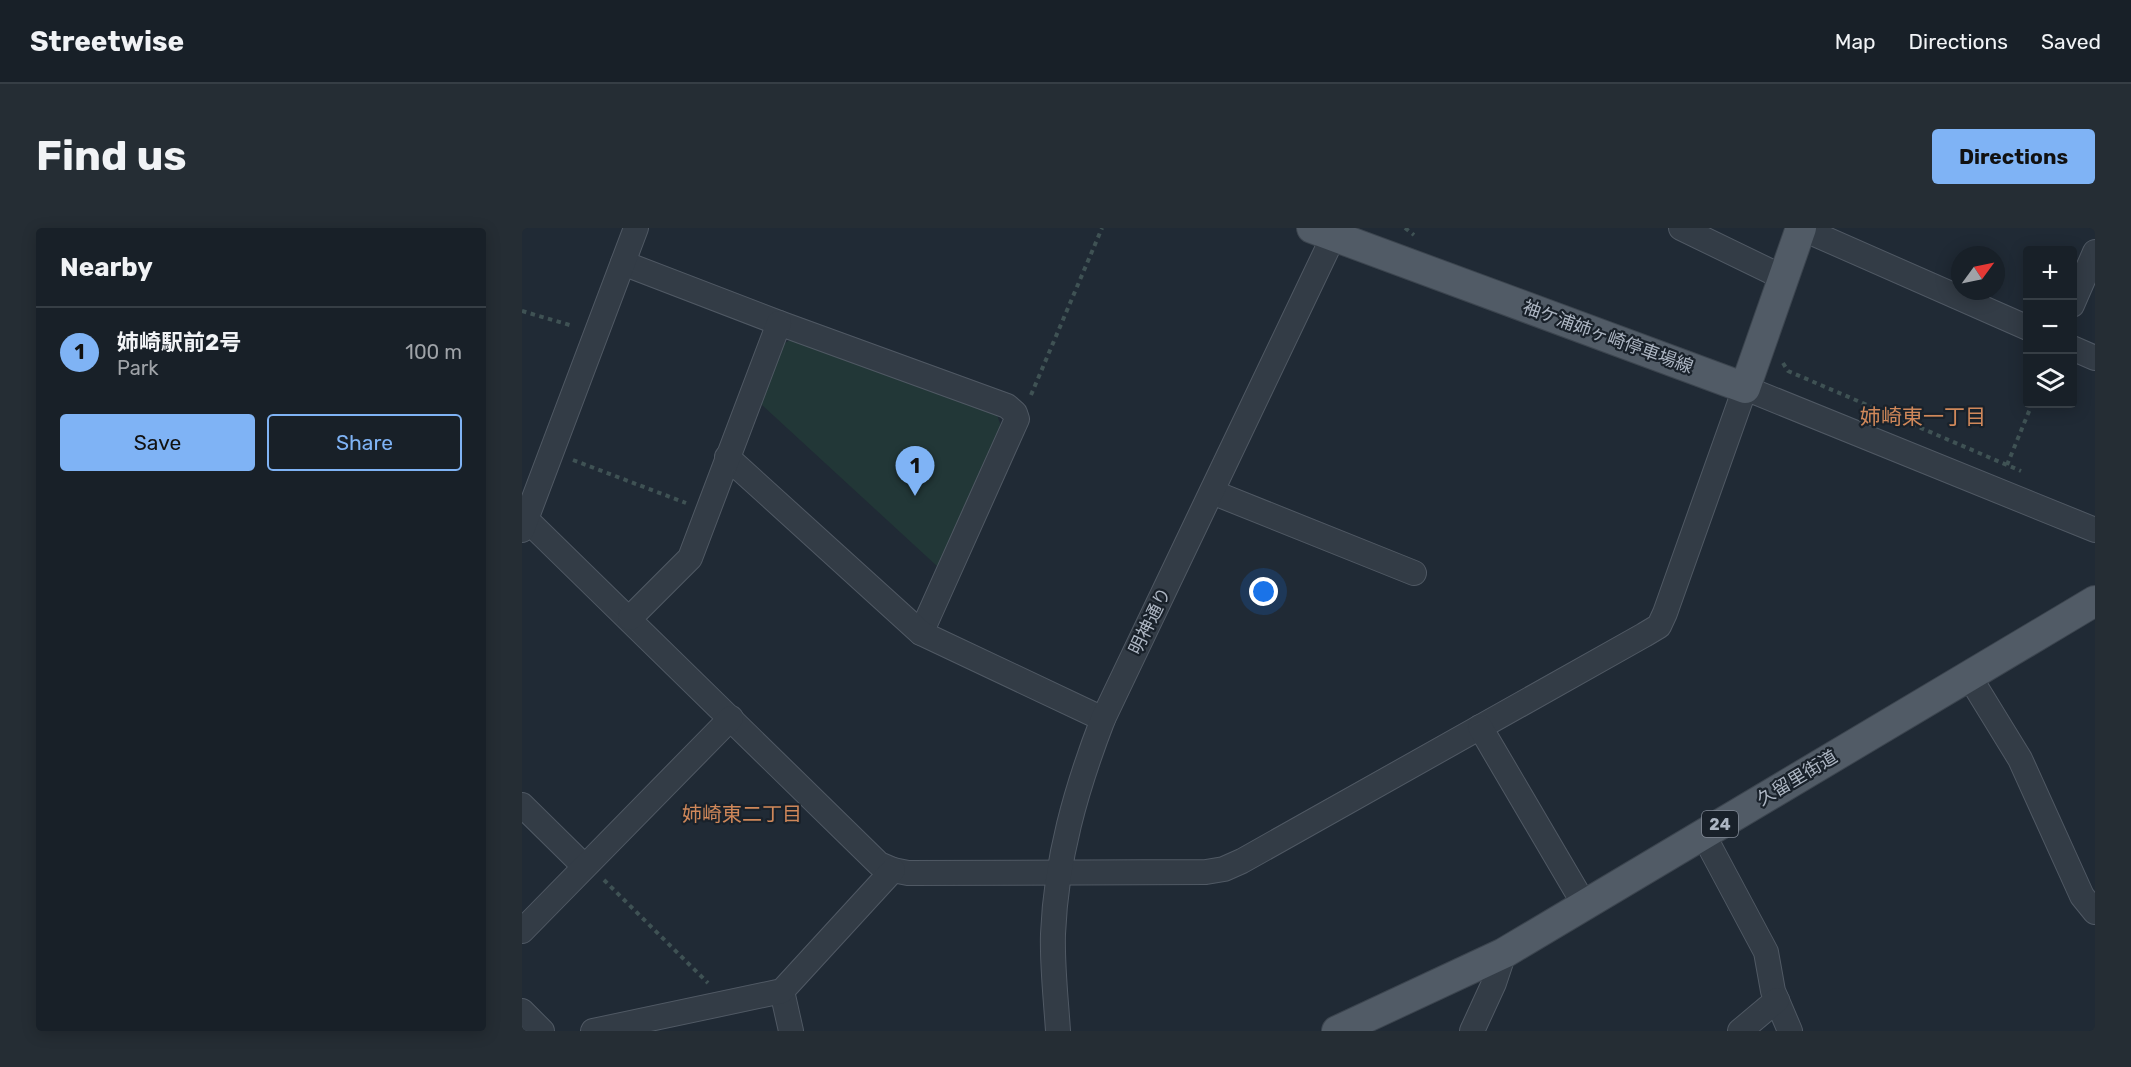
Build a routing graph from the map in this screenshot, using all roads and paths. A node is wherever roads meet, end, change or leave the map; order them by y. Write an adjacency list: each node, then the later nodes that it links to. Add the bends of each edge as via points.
1 (636, 228): 9 (street)
2 (1102, 228): 21 (path, via 1028,402)
3 (1405, 228): 7 (path)
4 (1681, 228): 10 (street)
5 (1801, 228): 10 (main road); 14 (street)
6 (1330, 230): 19 (main road, 袖ケ浦姉ヶ崎停車場線); 26 (street, 明神通り)
7 (1422, 240)
8 (2095, 252): 11 (street)
9 (622, 263): 13 (street); 15 (street)
10 (1784, 278): 19 (main road)
11 (2075, 300)
12 (522, 311): 15 (path)
13 (779, 323): 21 (street, via 1006,406); 23 (street)
14 (2023, 326)
15 (596, 333): 22 (street)
16 (2077, 350): 17 (street)
17 (2095, 357)
18 (1782, 361): 24 (path, via 1788,371)
19 (1745, 388): 29 (street); 37 (street, via 1659,626)
20 (2030, 408): 24 (path)
21 (1017, 419): 33 (street)
22 (552, 453): 27 (path); 28 (street)
23 (727, 457): 27 (street); 33 (street)
24 (2007, 465): 25 (path)
25 (2026, 474)
26 (1212, 492): 30 (street); 36 (street, 明神通り)
27 (707, 511): 32 (street, via 690,558)
28 (525, 525): 32 (street)
29 (2095, 530)
30 (1414, 573)
31 (2095, 601): 34 (main road, 久留里街道 / 24)
32 (630, 618): 35 (street)
33 (921, 633): 36 (street)
34 (1969, 676): 39 (main road, 久留里街道 / 24); 44 (street, via 2020,759 2082,896)
35 (731, 718): 40 (street); 41 (street, via 879,864)
36 (1103, 719): 42 (street, 明神通り, via 1084,768)
37 (1480, 727): 42 (street, via 1224,869); 43 (street)
38 (522, 805): 40 (street)
39 (1703, 834): 43 (main road, 久留里街道 / 24); 48 (street, via 1766,952)
40 (585, 865): 45 (street); 49 (path)
41 (893, 870): 42 (street); 47 (street)
42 (1058, 874): 54 (street, 明神通り, via 1053,936)
43 (1584, 904): 46 (main road, 久留里街道 / 24)
44 (2095, 912)
45 (522, 931)
46 (1504, 953): 55 (main road, 久留里街道 / 24); 56 (street)
47 (782, 992): 49 (street); 53 (street)
48 (1777, 1000): 57 (street); 58 (street)
49 (728, 1003): 52 (street)
50 (522, 1011): 51 (street)
51 (542, 1031)
52 (593, 1031)
53 (791, 1031)
54 (1058, 1031)
55 (1337, 1031)
56 (1472, 1031)
57 (1740, 1031)
58 (1790, 1031)

